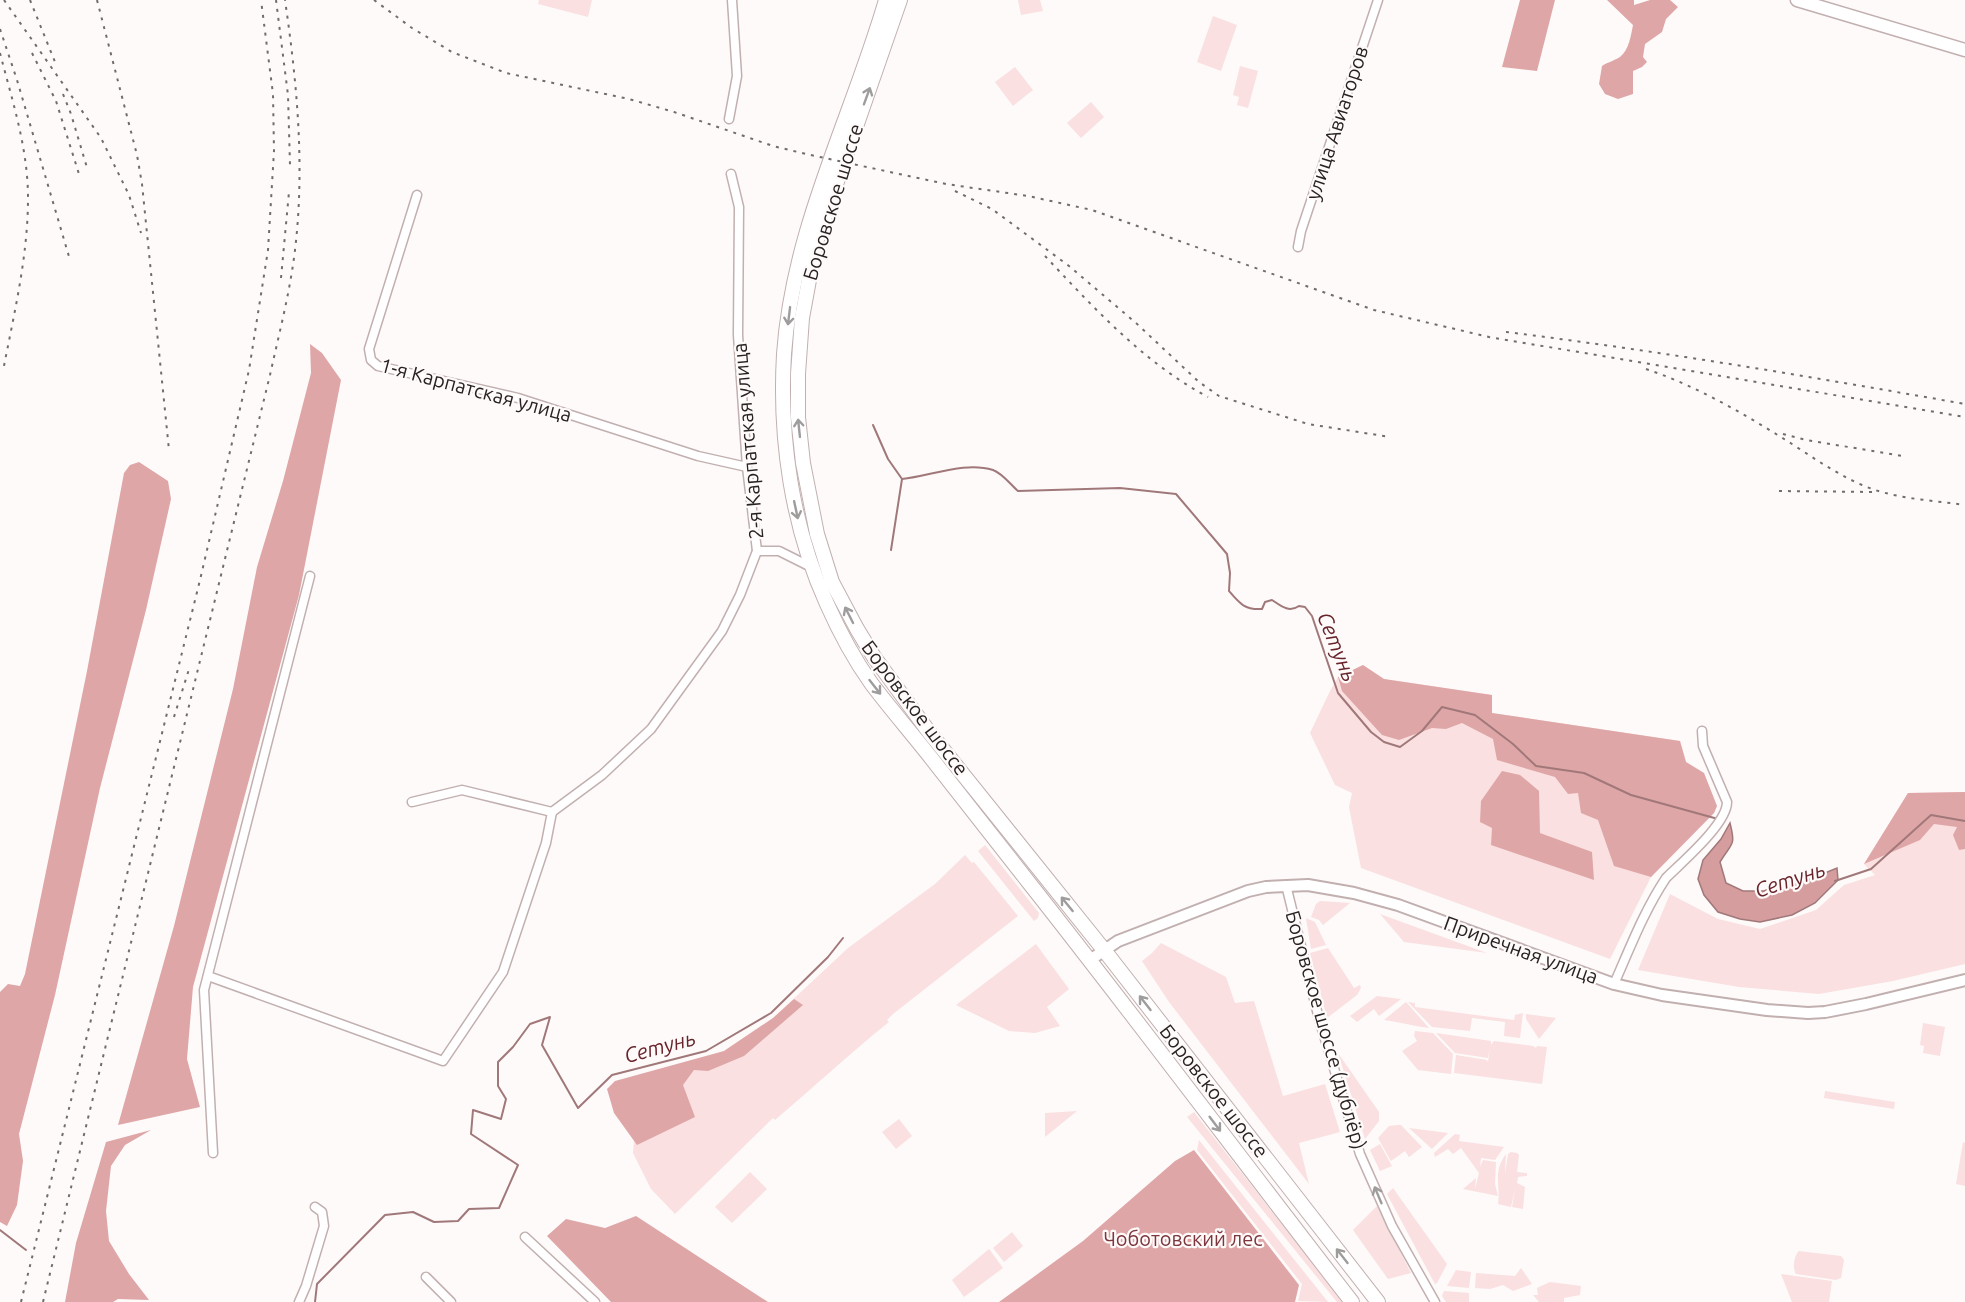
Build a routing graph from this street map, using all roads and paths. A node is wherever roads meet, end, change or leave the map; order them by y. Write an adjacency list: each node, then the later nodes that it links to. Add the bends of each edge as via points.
1 (732, 0): 7 (street, via 737,76)
2 (886, 0): 13 (main road, Боровское шоссе, one-way to 13, via 809,221 790,306 784,354 784,429 797,514)
3 (900, 0): 19 (main road, Боровское шоссе, one-way to 3, via 929,732 874,657 832,582 812,511 798,417 805,299 816,242)
4 (1378, 0): 10 (street, улица Авиаторов)
5 (1797, 0): 6 (main road)
6 (1965, 50)
7 (729, 119)
8 (731, 174): 11 (street, 2-я Карпатская улица, via 739,207 738,336)
9 (417, 195): 11 (street, 1-я Карпатская улица, via 369,349 371,360 378,366 518,398 698,456)
10 (1298, 247)
11 (747, 467): 12 (street, 2-я Карпатская улица)
12 (757, 550): 13 (street, via 779,551); 17 (street, 2-я Карпатская улица, via 722,631 651,729 602,776)
13 (813, 568): 20 (main road, Боровское шоссе, one-way to 20, via 834,619 871,683)
14 (310, 576): 21 (street)
15 (1702, 731): 23 (street, via 1703,746 1727,807 1718,824 1666,878 1640,922)
16 (412, 802): 17 (street, via 462,790)
17 (552, 812): 21 (street, via 546,843 503,972 443,1061)
18 (1286, 885): 19 (street, Приречная улица, via 1248,891 1118,941); 23 (street, Приречная улица, via 1328,888 1398,905); 33 (street, Боровское шоссе (дублёр), one-way to 18, via 1392,1227 1360,1154 1319,1019)
19 (1104, 950): 20 (street, Приречная улица); 32 (main road, Боровское шоссе, one-way to 19)
20 (1090, 960): 31 (main road, Боровское шоссе, one-way to 31)
21 (208, 976): 24 (street, via 204,990)
22 (1965, 980): 23 (street, Приречная улица, via 1852,1007 1808,1013 1691,999)
23 (1614, 984)
24 (213, 1153)
25 (315, 1207): 28 (street, via 322,1212 324,1226)
26 (525, 1237): 30 (street)
27 (426, 1277): 29 (street)
28 (299, 1302)
29 (451, 1302)
30 (595, 1302)
31 (1352, 1302)
32 (1378, 1302)
33 (1435, 1302)

